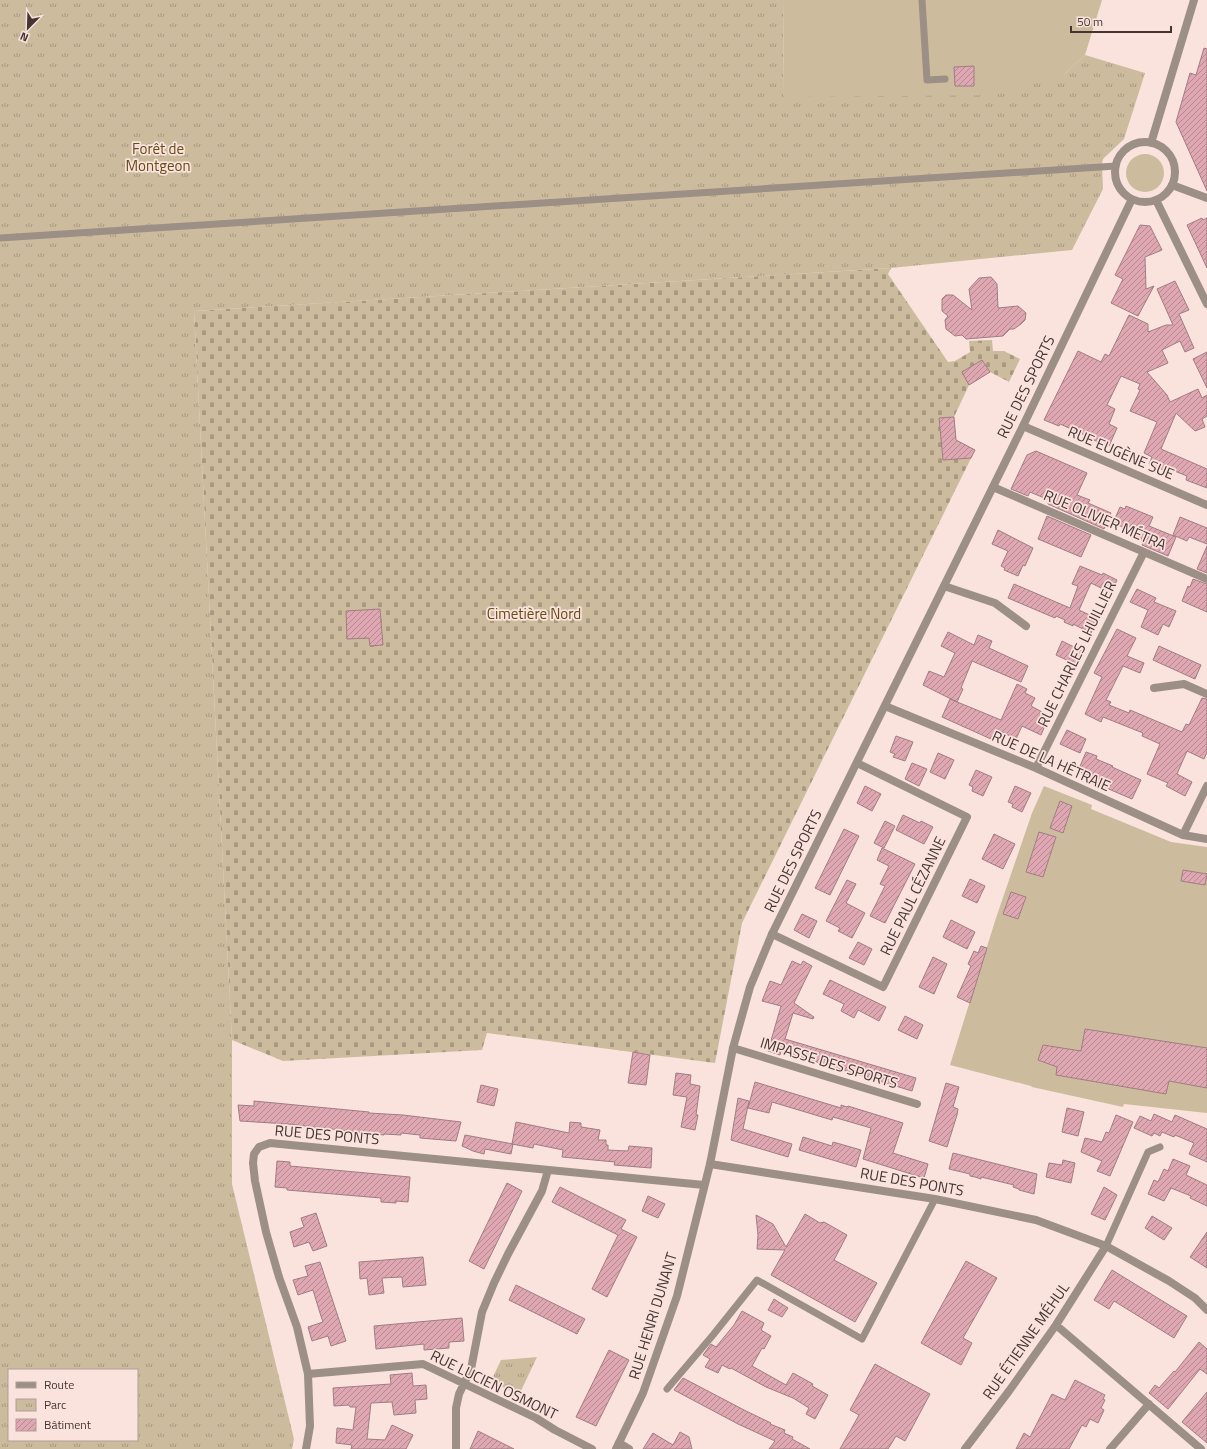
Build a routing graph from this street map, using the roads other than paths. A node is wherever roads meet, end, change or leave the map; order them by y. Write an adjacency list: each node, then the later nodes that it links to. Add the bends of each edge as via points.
1 (922, 0): 3 (lane, via 927,80)
2 (1194, 0): 4 (street)
3 (945, 79)
4 (1151, 143): 5 (street, via 1133,145 1125,150); 6 (street, via 1165,150 1174,163)
5 (1116, 166): 8 (street, via 1117,182); 10 (lane)
6 (1172, 186): 7 (street); 9 (street, via 1163,197)
7 (1207, 198)
8 (1132, 199): 9 (street, via 1140,202); 12 (street, RUE DES SPORTS)
9 (1156, 200): 11 (street)
10 (0, 238)
11 (1206, 302)
12 (1023, 426): 13 (street, RUE DES SPORTS); 14 (street, RUE EUGÈNE SUE)
13 (993, 487): 15 (street, RUE OLIVIER MÉTRA); 17 (street, RUE DES SPORTS)
14 (1207, 505)
15 (1144, 552): 16 (street, RUE OLIVIER MÉTRA); 23 (street, RUE CHARLES LHUILLIER)
16 (1207, 579)
17 (944, 586): 18 (street, via 995,603); 21 (street, RUE DES SPORTS)
18 (1026, 626)
19 (1154, 688): 20 (street, via 1184,684)
20 (1207, 694)
21 (885, 706): 22 (street, RUE DES SPORTS); 23 (street, RUE DE LA HÊTRAIE)
22 (857, 763): 27 (street, RUE DES SPORTS); 27 (street, RUE PAUL CÉZANNE, via 967,817 883,987)
23 (1036, 768): 25 (street, RUE DE LA HÊTRAIE)
24 (1207, 786): 25 (street)
25 (1183, 835): 26 (street, RUE DE LA HÊTRAIE)
26 (1207, 839)
27 (772, 934): 28 (street, RUE DES SPORTS, via 750,987)
28 (733, 1048): 29 (street, IMPASSE DES SPORTS); 31 (street, RUE DES SPORTS)
29 (917, 1104)
30 (1160, 1147): 35 (lane, via 1148,1152)
31 (710, 1164): 33 (street, RUE HENRI DUNANT); 34 (street, RUE DES PONTS)
32 (548, 1170): 33 (street, RUE DES PONTS); 38 (street, RUE DES PONTS, via 270,1143 259,1147 254,1154 253,1163 264,1225 297,1327); 39 (street, via 542,1191 508,1254 482,1312 471,1369)
33 (704, 1185): 42 (street, RUE HENRI DUNANT, via 672,1312 643,1393)
34 (935, 1199): 35 (street, RUE DES PONTS, via 1036,1220); 40 (lane, via 862,1339 757,1280)
35 (1106, 1246): 36 (street, RUE DES PONTS, via 1169,1281 1195,1298); 37 (street, RUE ÉTIENNE MÉHUL)
36 (1207, 1310)
37 (1056, 1325): 41 (street); 47 (street, RUE ÉTIENNE MÉHUL)
38 (308, 1374): 39 (street, RUE LUCIEN OSMONT, via 424,1364); 43 (street, RUE DES PONTS, via 310,1426)
39 (465, 1384): 44 (street, via 459,1394 456,1408); 45 (street, RUE LUCIEN OSMONT, via 548,1424)
40 (667, 1389)
41 (1149, 1404): 48 (street); 49 (street)
42 (618, 1446): 46 (street)
43 (306, 1449)
44 (456, 1449)
45 (592, 1449)
46 (629, 1449)
47 (965, 1449)
48 (1110, 1449)
49 (1201, 1449)

